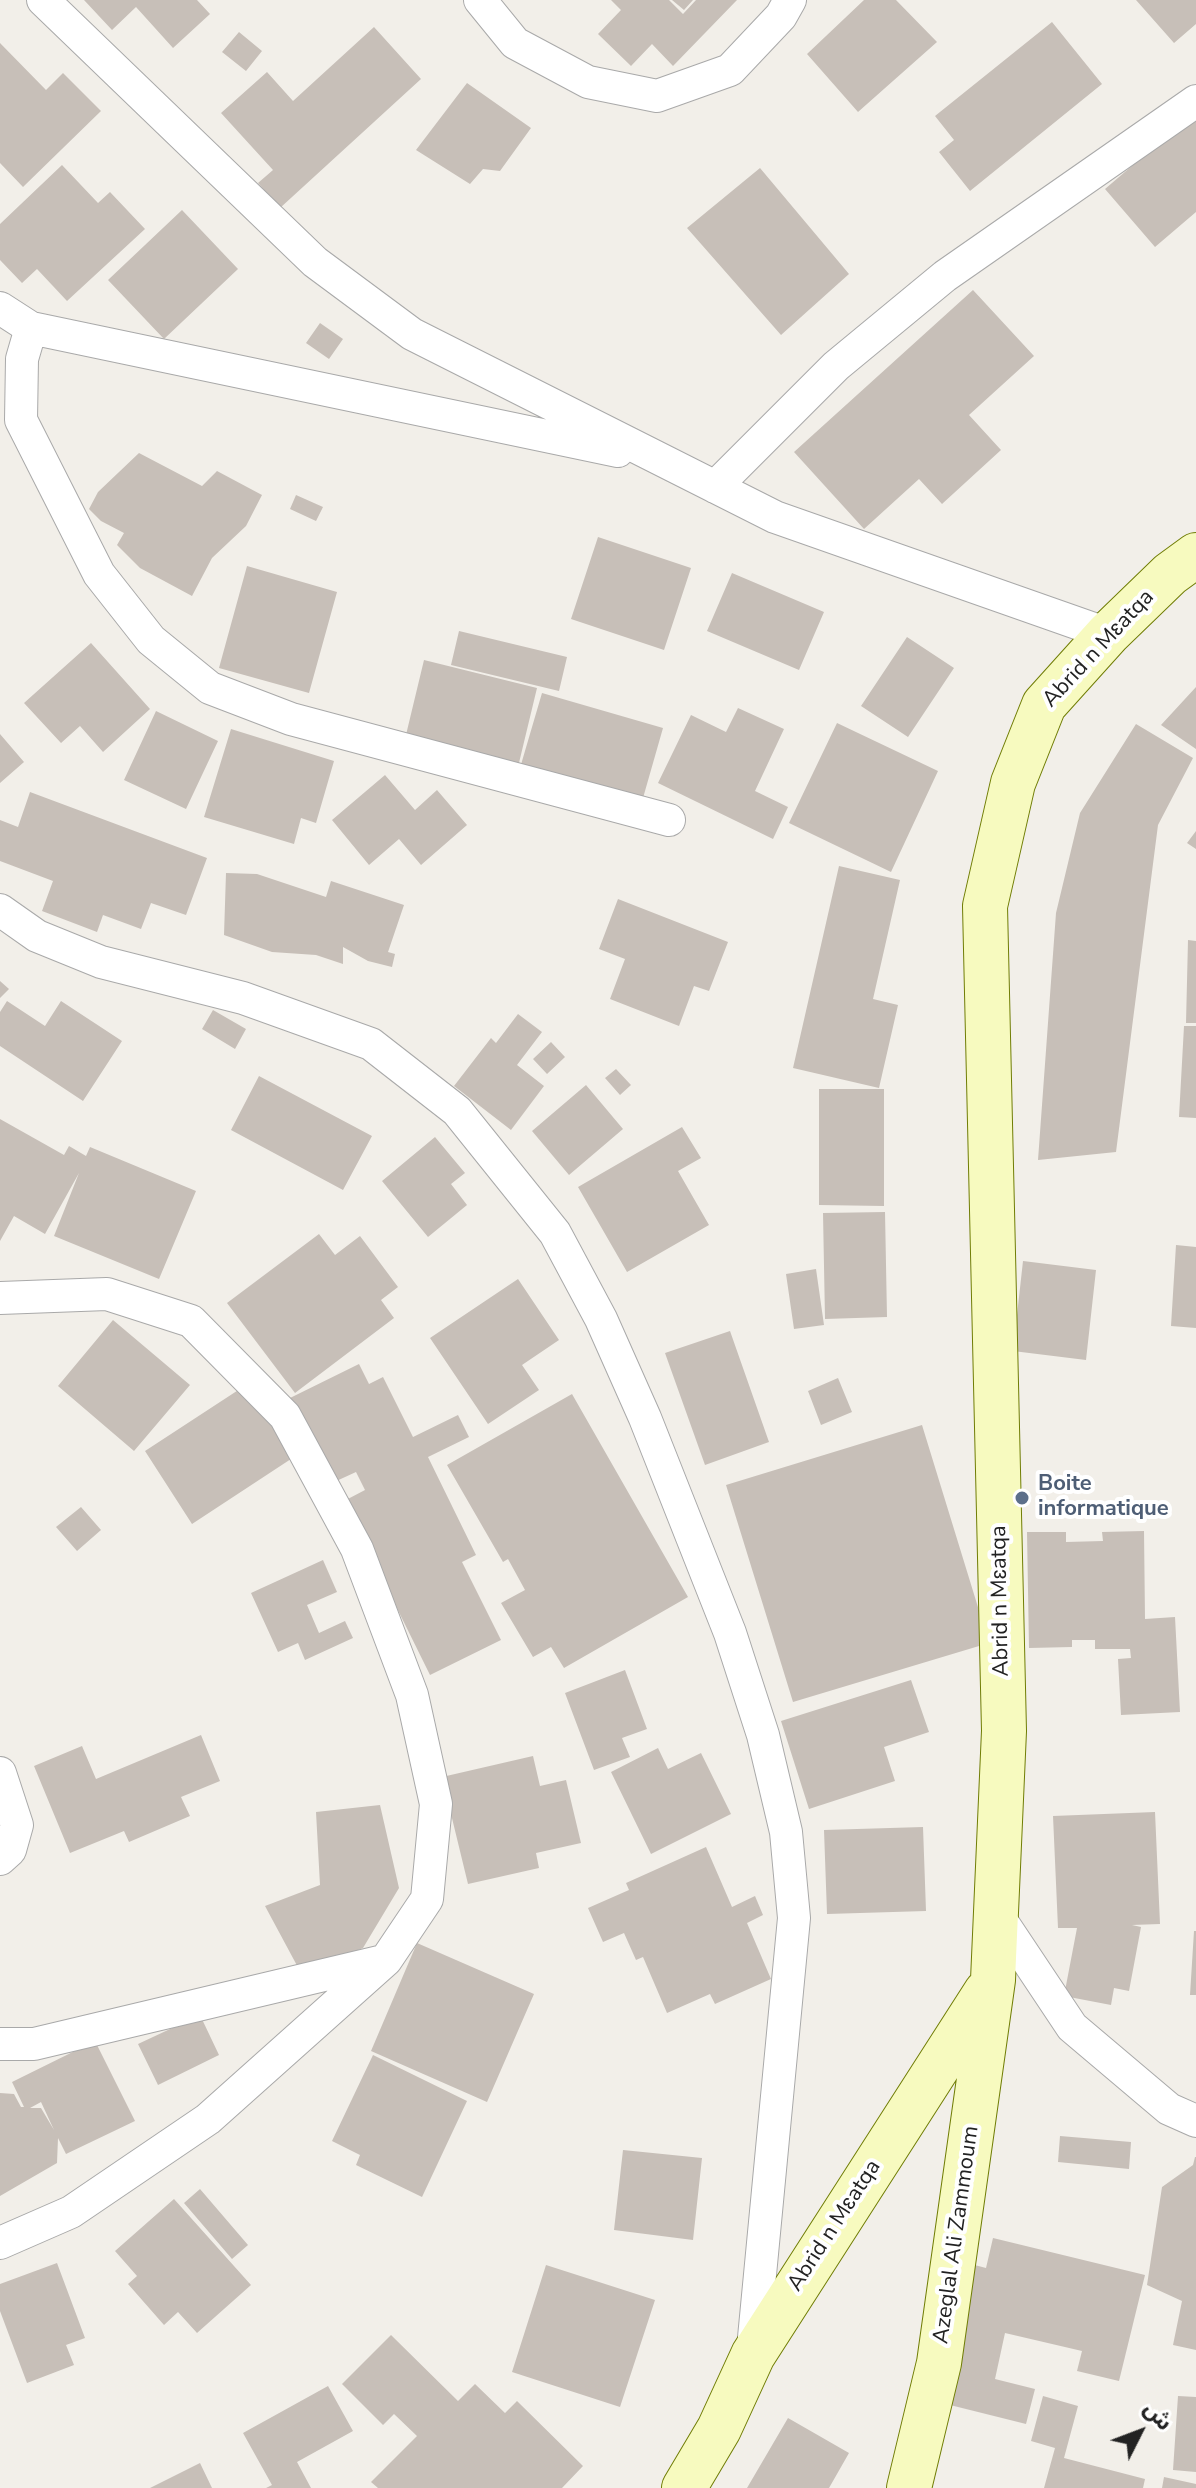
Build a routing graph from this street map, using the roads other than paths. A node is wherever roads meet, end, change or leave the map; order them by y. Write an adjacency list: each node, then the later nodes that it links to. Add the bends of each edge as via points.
1 (43, 0): 7 (street, via 315,262 412,334)
2 (480, 0): 3 (street, via 515,43 588,82 657,96 730,70)
3 (790, 0)
4 (1196, 101): 8 (street, via 945,276 836,366)
5 (0, 308): 6 (street)
6 (31, 328): 7 (street); 11 (street, via 22,359 21,420 99,574 151,640 210,688 291,719)
7 (662, 460): 8 (street)
8 (715, 487): 10 (street, via 775,517)
9 (1196, 555): 10 (main road, Abrid n Mɛatqa)
10 (1108, 634): 16 (main road, Abrid n Mɛatqa, via 1044,705 1013,783 985,906 1004,1731)
11 (669, 820)
12 (0, 910): 22 (street, via 37,936 101,962 243,998 371,1044 457,1111 555,1233 601,1319 730,1633 763,1735 786,1832 794,1918)
13 (0, 1298): 17 (street, via 107,1294 191,1321 285,1416 357,1549 412,1695 436,1804 427,1899)
14 (0, 1773): 15 (street, via 17,1825 10,1850)
15 (0, 1859)
16 (996, 1913): 18 (main road, Abrid n Mɛatqa); 20 (street, via 1072,2027 1169,2109)
17 (386, 1960): 19 (street, via 34,2044); 21 (street, via 208,2119 71,2212)
18 (993, 1980): 22 (main road, Abrid n Mɛatqa); 24 (main road, Azeglal Ali Zammoum, via 939,2363)
19 (0, 2044)
20 (1196, 2121)
21 (0, 2243)
22 (753, 2355): 23 (main road, Abrid n Mɛatqa)
23 (684, 2488)
24 (909, 2488)

